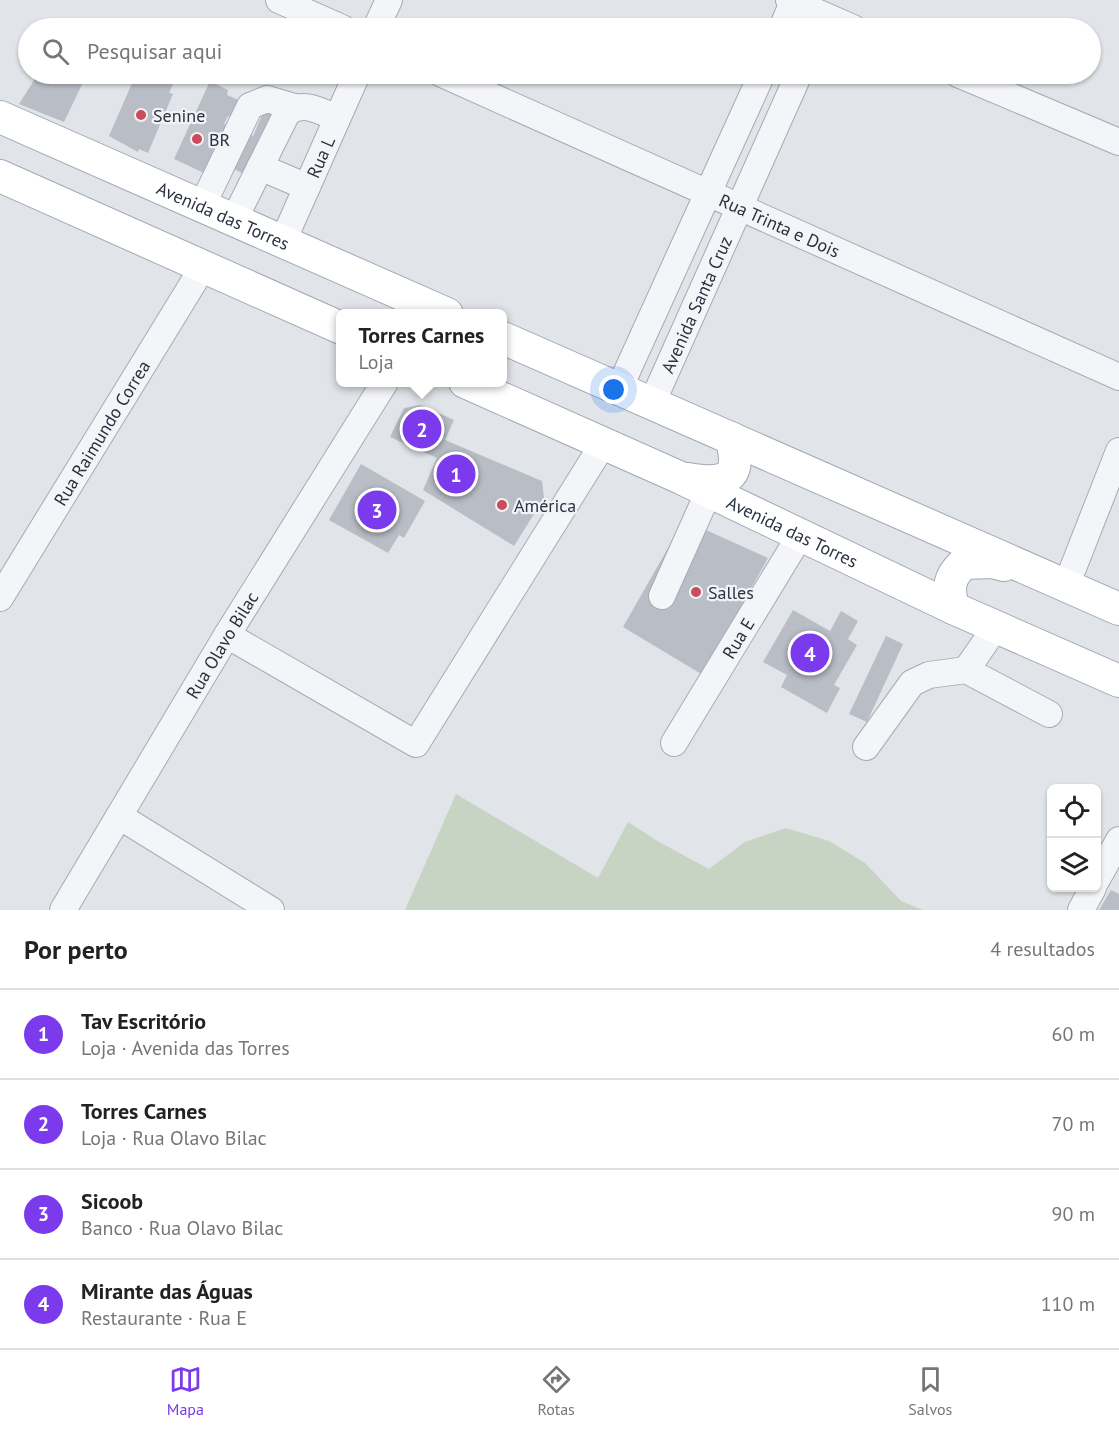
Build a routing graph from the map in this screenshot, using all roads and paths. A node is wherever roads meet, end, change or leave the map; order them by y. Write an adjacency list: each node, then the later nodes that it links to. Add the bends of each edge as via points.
1 (279, 0): 5 (street)
2 (389, 0): 6 (street)
3 (792, 1): 4 (street); 7 (street)
4 (825, 15)
5 (320, 18)
6 (381, 18)
7 (786, 18)
8 (352, 84): 15 (street, Rua L)
9 (464, 84): 20 (street, Rua Trinta e Dois)
10 (758, 84): 20 (street, Avenida Santa Cruz)
11 (794, 84): 22 (street, Avenida Santa Cruz)
12 (982, 84): 16 (street)
13 (294, 107): 15 (street, via 306,106); 17 (street, via 287,113); 21 (street, via 267,99 250,106)
14 (0, 117): 21 (main road, Avenida das Torres)
15 (337, 118): 19 (street, Rua L)
16 (1119, 142)
17 (260, 167): 19 (street); 23 (street)
18 (1, 177): 25 (main road)
19 (307, 187): 24 (street, Rua L)
20 (710, 194): 22 (street, Rua Trinta e Dois); 32 (street, Avenida Santa Cruz)
21 (202, 206): 23 (main road, Avenida das Torres)
22 (739, 207): 29 (street, Rua Trinta e Dois); 33 (street, Avenida Santa Cruz)
23 (234, 220): 24 (main road, Avenida das Torres)
24 (283, 241): 26 (main road, Avenida das Torres)
25 (202, 267): 27 (main road); 42 (street, Rua Raimundo Correa)
26 (436, 309)
27 (336, 326)
28 (507, 340): 32 (main road)
29 (1119, 377)
30 (382, 387): 46 (street, Rua Olavo Bilac)
31 (476, 387): 35 (main road, Avenida das Torres)
32 (619, 389): 33 (main road)
33 (652, 403): 34 (main road)
34 (731, 438): 37 (main road, via 736,467 729,478 706,482); 40 (main road)
35 (603, 444): 37 (main road, Avenida das Torres); 46 (street, via 416,744)
36 (1119, 451): 40 (street)
37 (681, 478): 38 (main road, Avenida das Torres)
38 (709, 491): 39 (main road, Avenida das Torres); 41 (street)
39 (801, 534): 43 (main road, Avenida das Torres); 50 (street, Rua E)
40 (1053, 580): 43 (main road, via 993,562 964,563 951,575 949,590); 44 (main road)
41 (662, 596)
42 (0, 598)
43 (954, 608): 45 (main road, Avenida das Torres)
44 (1119, 609)
45 (996, 627): 47 (street); 48 (main road, Avenida das Torres)
46 (227, 634): 52 (street, Rua Olavo Bilac)
47 (966, 670): 49 (street); 51 (street, via 929,675 912,683)
48 (1119, 681)
49 (1049, 714)
50 (674, 743)
51 (866, 747)
52 (119, 816): 56 (street, Rua Olavo Bilac); 57 (street)
53 (1119, 840): 54 (street)
54 (1101, 872)
55 (1091, 892): 58 (street)
56 (63, 910)
57 (271, 910)
58 (1081, 910)

